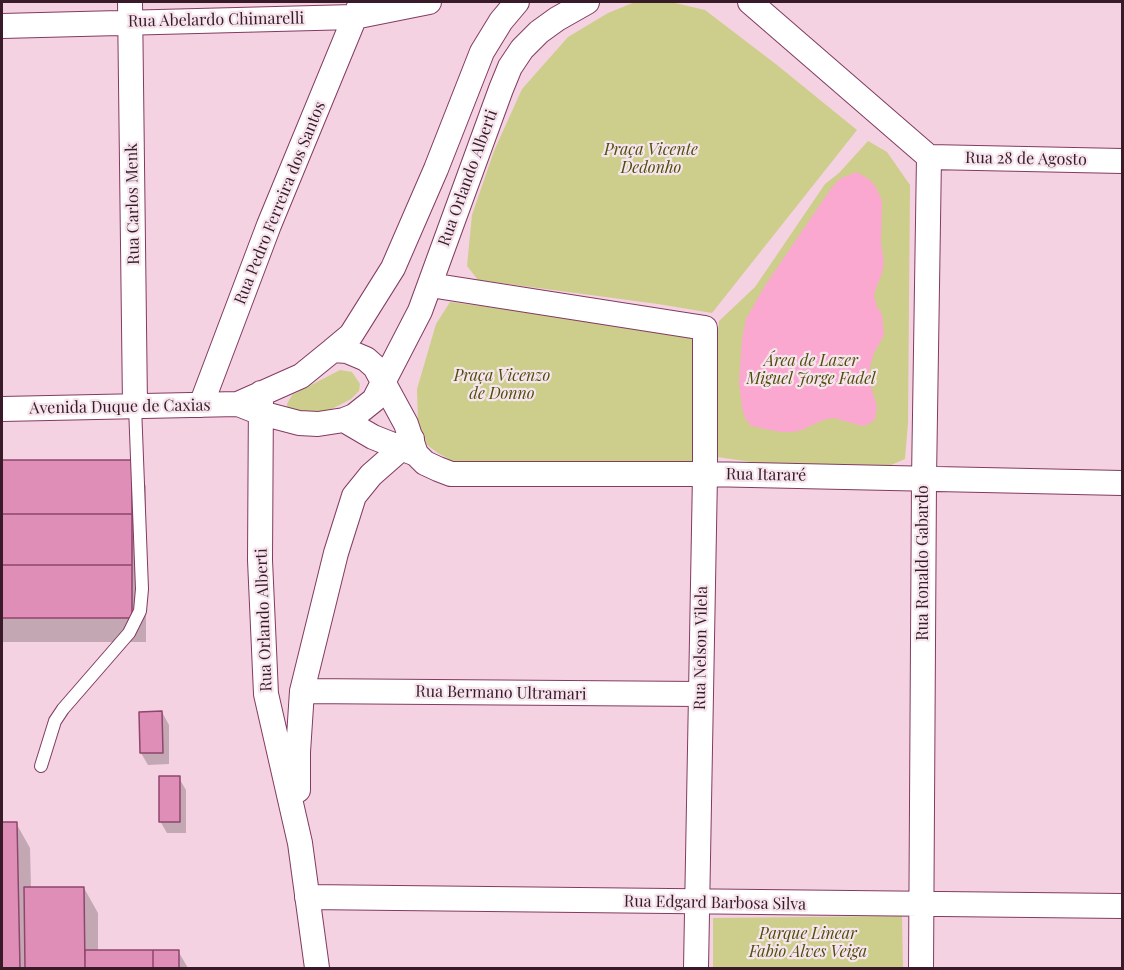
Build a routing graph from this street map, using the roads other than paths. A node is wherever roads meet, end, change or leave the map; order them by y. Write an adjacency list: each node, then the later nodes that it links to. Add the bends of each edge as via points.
1 (429, 2): 5 (street, Rua Abelardo Chimarelli)
2 (517, 2): 11 (street, Rua Orlando Alberti, via 482,52 393,268 351,335)
3 (587, 2): 10 (street, Rua Orlando Alberti, via 539,32 510,68)
4 (750, 2): 8 (street)
5 (358, 9): 6 (street, Rua Abelardo Chimarelli); 15 (street, Rua Pedro Ferreira dos Santos)
6 (130, 12): 7 (street, Rua Abelardo Chimarelli); 16 (street, Rua Carlos Menk)
7 (2, 26)
8 (929, 157): 9 (street, Rua 28 de Agosto); 21 (street, Rua Ronaldo Gabardo)
9 (1122, 161)
10 (430, 285): 13 (street, Rua Orlando Alberti); 20 (street, Rua Nelson Vilela, via 705,328)
11 (333, 350): 12 (street, Rua Orlando Alberti); 13 (street, via 366,359)
12 (312, 368): 14 (street, Avenida Duque de Caxias)
13 (384, 382): 18 (street, Rua Orlando Alberti, via 367,408); 19 (street, via 406,424)
14 (261, 403): 15 (street, Avenida Duque de Caxias); 18 (street, via 298,423); 26 (street, Rua Orlando Alberti, via 260,560 266,694)
15 (201, 405): 16 (street, Avenida Duque de Caxias)
16 (135, 406): 17 (street, Avenida Duque de Caxias); 25 (lane, via 140,611 129,633 55,721)
17 (2, 410)
18 (344, 420): 19 (street, Rua Itararé, via 373,436)
19 (409, 447): 20 (street, Rua Itararé, via 426,463 451,474); 23 (street, Rua Orlando Alberti, via 371,476 354,496)
20 (705, 474): 21 (street, Rua Itararé); 24 (street, Rua Nelson Vilela)
21 (924, 479): 22 (street, Rua Itararé); 29 (street, Rua Ronaldo Gabardo)
22 (1122, 483)
23 (302, 691): 24 (street, Rua Bermano Ultramari); 26 (street, Rua Orlando Alberti, via 297,752)
24 (700, 694): 28 (street, Rua Nelson Vilela)
25 (41, 766)
26 (300, 843): 27 (street, Rua Orlando Alberti)
27 (307, 897): 28 (street, Rua Edgard Barbosa Silva); 31 (street, Rua Orlando Alberti)
28 (697, 903): 29 (street, Rua Edgard Barbosa Silva); 32 (street, Rua Nelson Vilela)
29 (920, 905): 30 (street, Rua Edgard Barbosa Silva); 33 (street, Rua Ronaldo Gabardo)
30 (1122, 906)
31 (317, 969)
32 (696, 969)
33 (921, 969)

